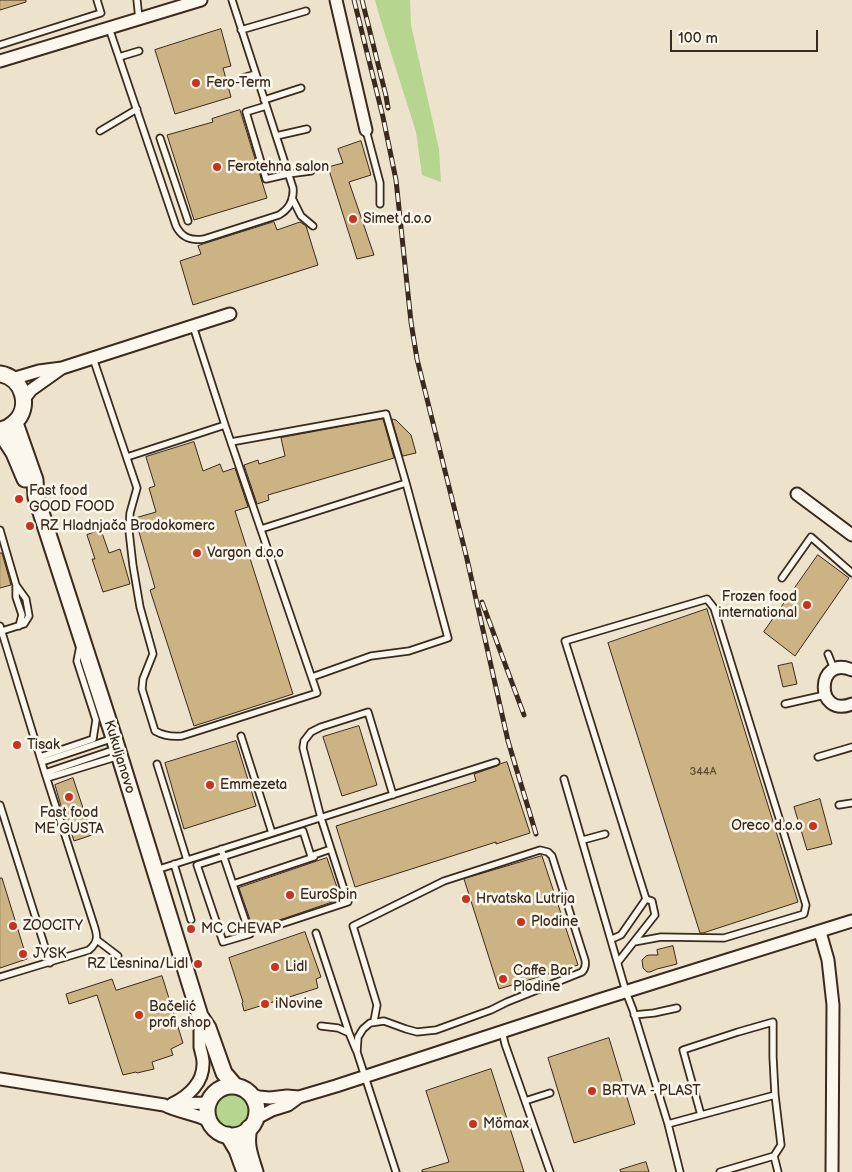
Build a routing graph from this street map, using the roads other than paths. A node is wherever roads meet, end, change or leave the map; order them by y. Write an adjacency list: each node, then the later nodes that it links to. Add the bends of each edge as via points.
1 (97, 0): 10 (lane, via 101,13)
2 (137, 0): 7 (lane)
3 (201, 0): 7 (street)
4 (232, 0): 9 (lane)
5 (336, 0): 21 (street)
6 (306, 12): 9 (lane)
7 (139, 19): 8 (street)
8 (110, 28): 12 (lane); 13 (street)
9 (241, 30): 14 (lane)
10 (0, 45)
11 (139, 51): 12 (lane)
12 (119, 57): 19 (lane)
13 (0, 61)
14 (256, 74): 15 (lane); 17 (lane)
15 (242, 78)
16 (301, 88): 17 (lane)
17 (264, 100): 18 (lane)
18 (266, 106): 23 (lane); 28 (lane, via 246,112 266,179)
19 (136, 109): 22 (lane); 26 (lane)
20 (306, 129): 23 (lane)
21 (366, 130): 30 (lane, via 380,184)
22 (100, 131)
23 (276, 136): 28 (lane)
24 (160, 138): 25 (lane)
25 (170, 167): 26 (lane); 31 (lane)
26 (157, 171): 32 (lane)
27 (311, 171): 28 (lane)
28 (288, 174): 29 (lane, via 293,188)
29 (292, 198): 32 (lane, via 288,207 278,215 204,239 183,236); 34 (lane, via 300,216)
30 (380, 204)
31 (185, 212): 32 (lane); 33 (lane)
32 (172, 216)
33 (188, 221)
34 (312, 226)
35 (230, 314): 36 (street)
36 (193, 326): 37 (street); 42 (lane)
37 (93, 358): 38 (street); 45 (lane)
38 (62, 368): 39 (street); 40 (street, via 31,390)
39 (4, 374): 40 (main road, via 18,385)
40 (24, 400): 41 (main road, via 21,416)
41 (15, 423): 43 (main road); 48 (main road, via 35,480)
42 (225, 425): 44 (lane); 45 (lane)
43 (0, 431): 48 (main road)
44 (231, 442): 46 (lane, via 386,414); 49 (lane)
45 (127, 457): 59 (lane, via 137,488 129,531 133,566 153,654 142,679 142,690 155,731 162,735 182,736 317,693)
46 (406, 483): 49 (lane); 59 (lane, via 448,638 408,651 371,656)
47 (797, 494): 51 (street)
48 (36, 497): 55 (main road, Kukuljanovo)
49 (261, 529): 59 (lane)
50 (0, 530): 54 (lane, via 16,585 26,599 29,616 24,624)
51 (852, 535)
52 (852, 572): 53 (lane, via 811,537)
53 (782, 578)
54 (1, 628): 67 (lane)
55 (81, 637): 65 (main road, Kukuljanovo); 67 (lane, via 77,661 96,720 93,739)
56 (828, 654): 57 (lane)
57 (834, 669): 58 (street); 60 (street, via 825,679)
58 (852, 670)
59 (312, 677)
60 (825, 694): 61 (lane); 62 (street, via 831,703)
61 (785, 704)
62 (851, 707)
63 (241, 736): 77 (lane)
64 (852, 747): 66 (lane)
65 (116, 748): 67 (lane); 70 (lane); 85 (main road, Kukuljanovo)
66 (818, 757)
67 (41, 760): 70 (lane)
68 (496, 762): 72 (lane)
69 (157, 764): 83 (lane)
70 (46, 776): 93 (lane)
71 (564, 779): 79 (lane)
72 (393, 795): 76 (lane); 76 (lane, via 368,712 358,715 314,730 304,741 303,752)
73 (852, 804): 75 (lane)
74 (0, 805): 98 (lane)
75 (839, 805)
76 (321, 818): 77 (lane); 81 (lane)
77 (272, 834): 80 (lane)
78 (605, 834): 79 (lane)
79 (583, 840): 94 (lane)
80 (221, 849): 82 (lane); 83 (lane)
81 (332, 850): 82 (lane, via 311,856 303,832); 86 (lane); 90 (lane, via 348,902)
82 (224, 858): 86 (lane); 86 (lane, via 197,865 223,942 250,934)
83 (187, 860): 84 (lane)
84 (174, 864): 85 (lane); 88 (lane)
85 (154, 870): 104 (main road, Kukuljanovo)
86 (233, 884)
87 (646, 899): 94 (lane, via 621,935); 95 (lane, via 652,901 655,915); 95 (lane, via 566,641 707,599 714,608 806,905 804,914 724,938 661,937)
88 (191, 920)
89 (852, 921): 91 (street)
90 (262, 930)
91 (820, 932): 100 (street); 132 (street, via 828,960 833,1005)
92 (316, 933): 107 (lane)
93 (97, 940): 96 (lane); 98 (lane, via 89,950)
94 (612, 940): 97 (lane)
95 (634, 942): 97 (lane)
96 (118, 956)
97 (618, 962): 100 (lane)
98 (50, 963): 99 (lane)
99 (0, 977)
100 (626, 992): 102 (lane); 106 (street)
101 (677, 1008): 102 (lane)
102 (634, 1015): 122 (lane)
103 (374, 1021): 103 (lane, via 377,1005 353,926 444,881 540,850 552,856 585,960 582,972 436,1030 417,1032); 108 (lane, via 361,1033)
104 (200, 1024): 111 (main road, Kukuljanovo, via 208,1028 224,1073); 115 (main road, Kukuljanovo, via 214,1075); 118 (street, via 203,1062 200,1078 189,1093)
105 (321, 1026): 107 (lane)
106 (502, 1031): 109 (street); 117 (lane)
107 (349, 1033): 108 (lane)
108 (357, 1052): 109 (lane)
109 (365, 1076): 116 (street); 127 (lane)
110 (0, 1079): 118 (street)
111 (235, 1086): 113 (main road, Kukuljanovo); 115 (main road, via 223,1088)
112 (550, 1093): 117 (lane)
113 (250, 1094): 116 (street, via 270,1098); 121 (main road, via 257,1109)
114 (775, 1095): 119 (lane); 119 (lane, via 773,1022 683,1050); 124 (lane, via 781,1145)
115 (212, 1097): 118 (street); 120 (main road, Kukuljanovo, via 207,1112)
116 (299, 1097): 121 (street)
117 (525, 1101): 128 (lane)
118 (168, 1105): 120 (street, via 174,1111)
119 (701, 1115): 122 (lane)
120 (209, 1121): 123 (main road, via 214,1128)
121 (252, 1123): 123 (main road, via 242,1133); 126 (main road, via 247,1136)
122 (668, 1124): 129 (lane)
123 (228, 1135): 125 (main road, via 238,1150)
124 (774, 1156): 130 (lane); 131 (lane)
125 (245, 1172)
126 (255, 1172)
127 (396, 1172)
128 (550, 1172)
129 (680, 1172)
130 (720, 1172)
131 (778, 1172)
132 (832, 1172)

